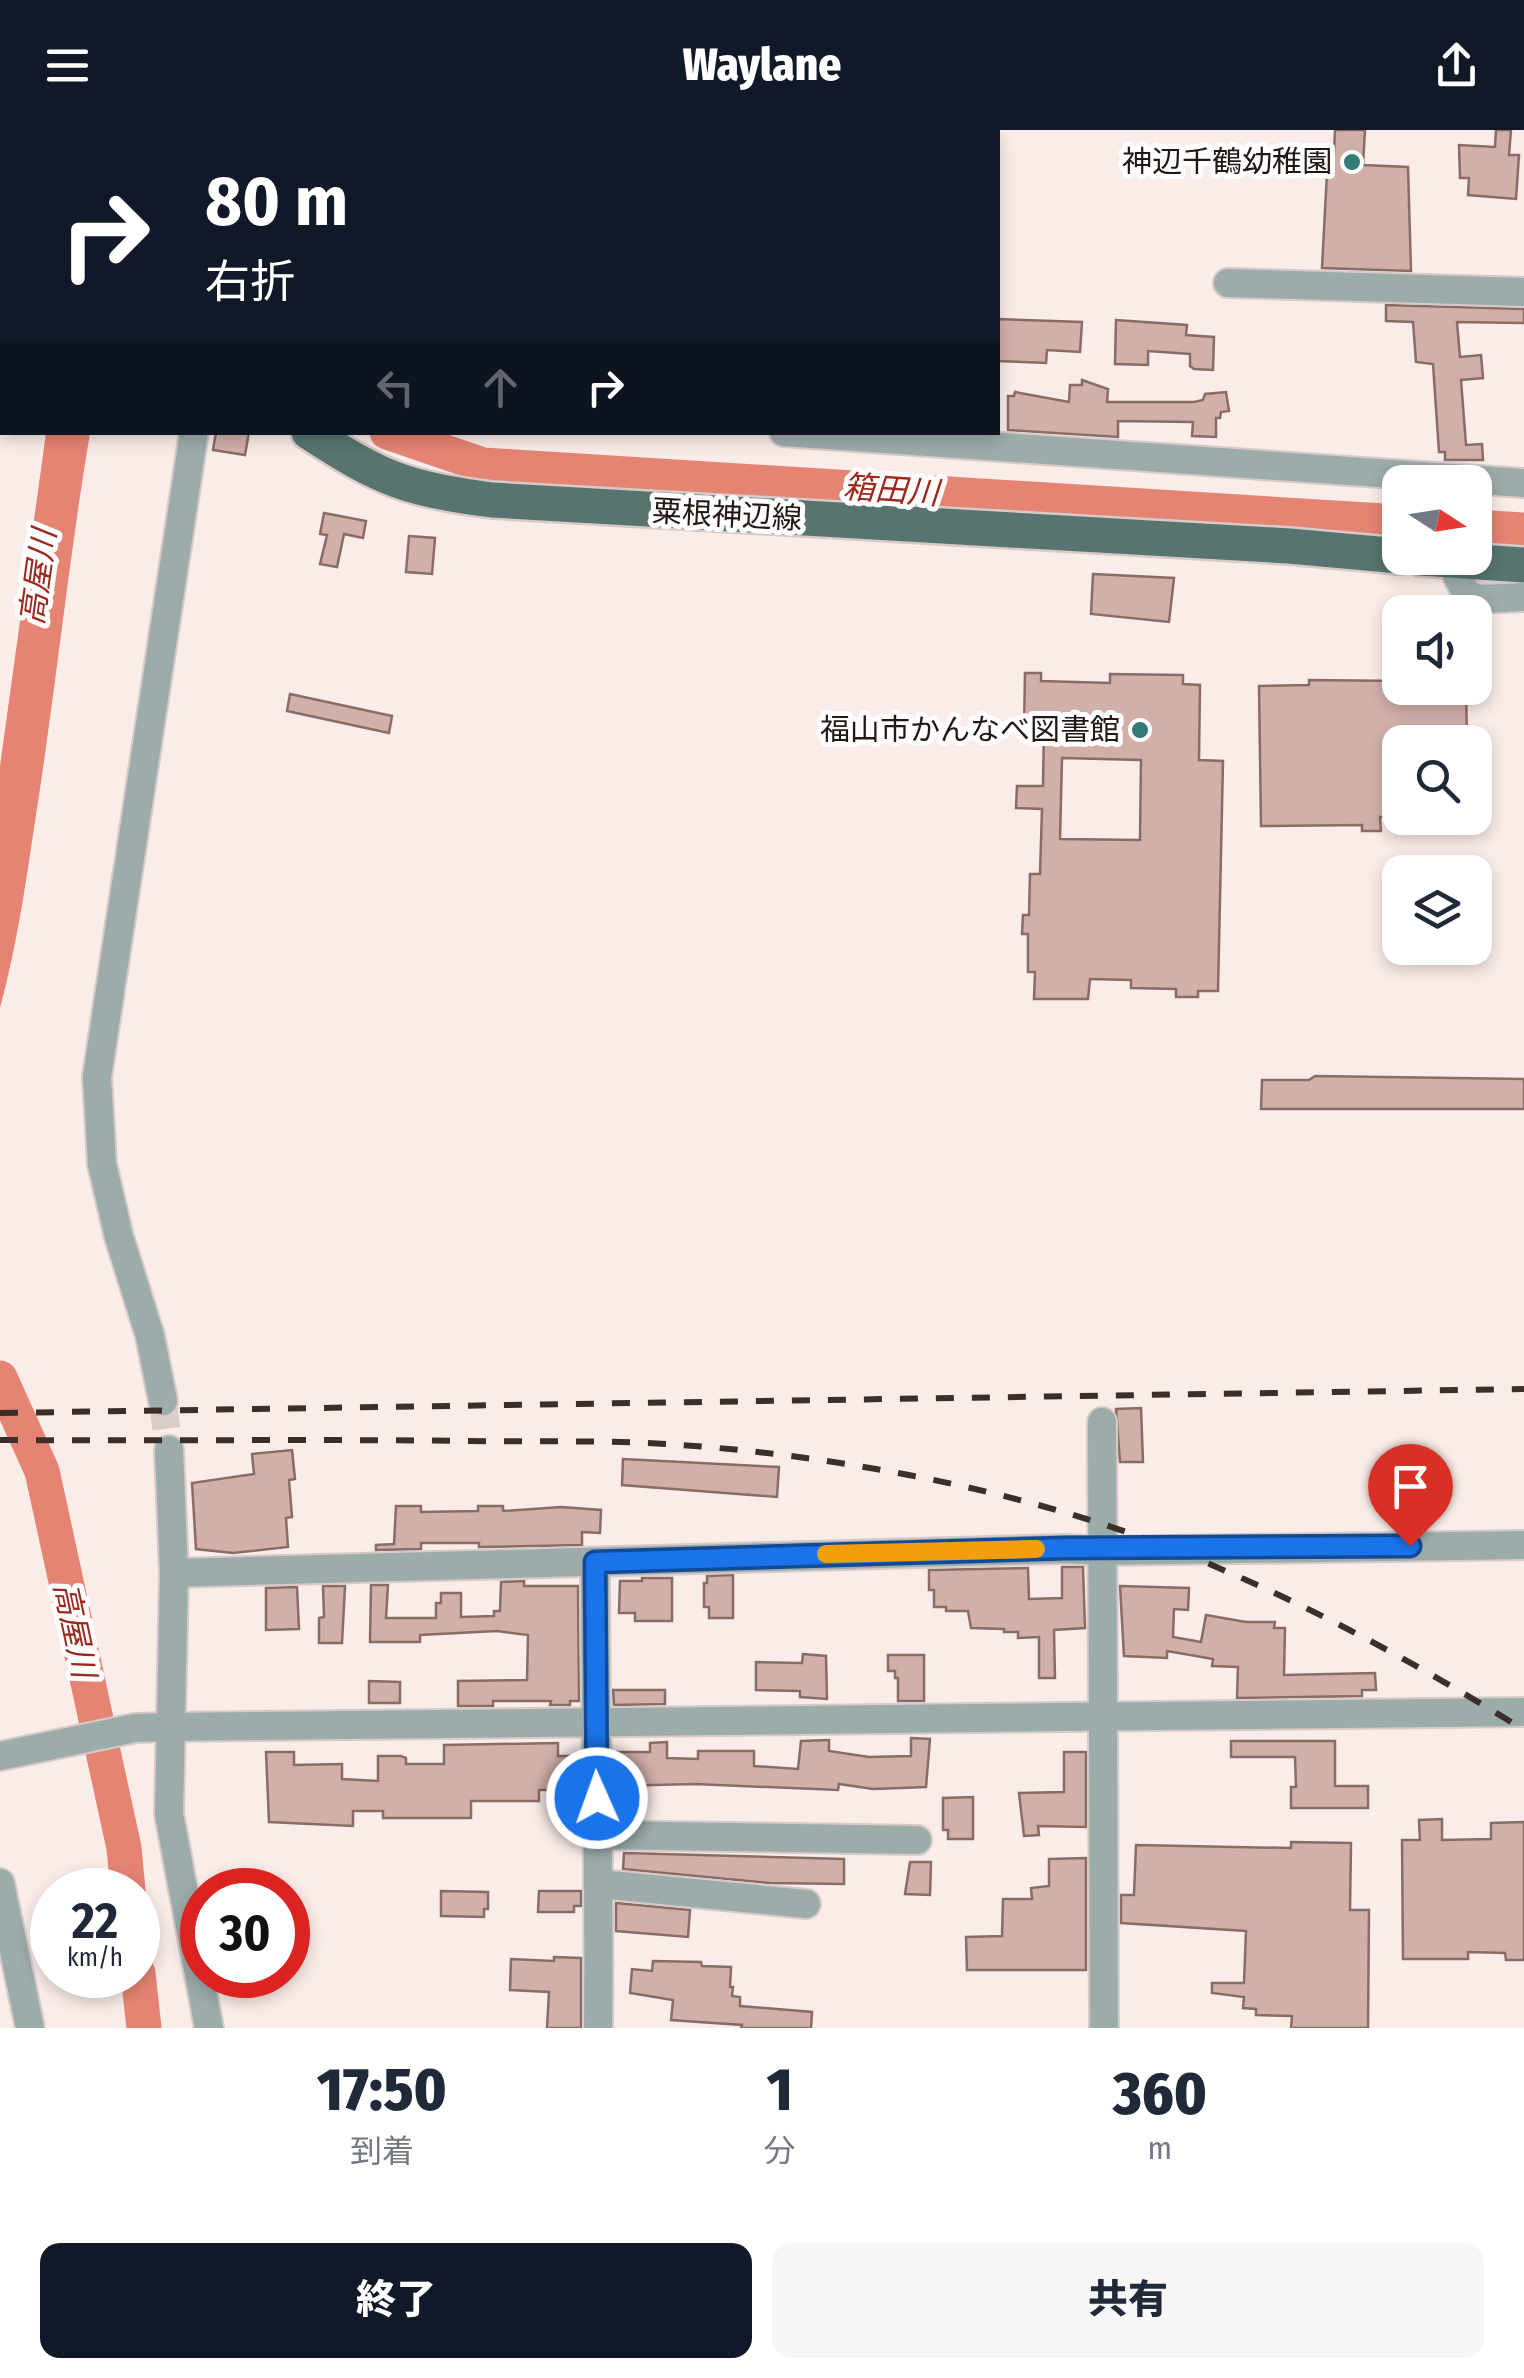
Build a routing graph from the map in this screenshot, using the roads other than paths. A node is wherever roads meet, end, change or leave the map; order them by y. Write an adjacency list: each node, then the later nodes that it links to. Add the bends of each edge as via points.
1 (1228, 283): 2 (street)
2 (1524, 292)
3 (194, 435): 12 (street, via 97,1077 102,1164)
4 (314, 435): 7 (main road, 粟根神辺線, via 406,485 492,500)
5 (828, 435): 6 (street)
6 (1524, 483)
7 (1382, 554)
8 (1492, 563): 9 (main road)
9 (1524, 565)
10 (1457, 575): 11 (street, via 1468,595)
11 (1524, 598)
12 (163, 1400)
13 (1102, 1422): 16 (street)
14 (168, 1450): 18 (street)
15 (1524, 1545): 16 (street)
16 (1104, 1551): 17 (street); 20 (street)
17 (595, 1562): 18 (street); 21 (street)
18 (174, 1572): 22 (street)
19 (1524, 1712): 20 (street)
20 (1105, 1716): 21 (street); 32 (street)
21 (594, 1723): 22 (street); 24 (street)
22 (169, 1727): 23 (street); 30 (street, via 169,1814)
23 (0, 1756)
24 (598, 1834): 25 (street); 27 (street)
25 (918, 1840)
26 (0, 1883): 29 (street)
27 (600, 1884): 28 (street); 31 (street)
28 (806, 1904)
29 (30, 2028)
30 (209, 2028)
31 (598, 2028)
32 (1104, 2028)

